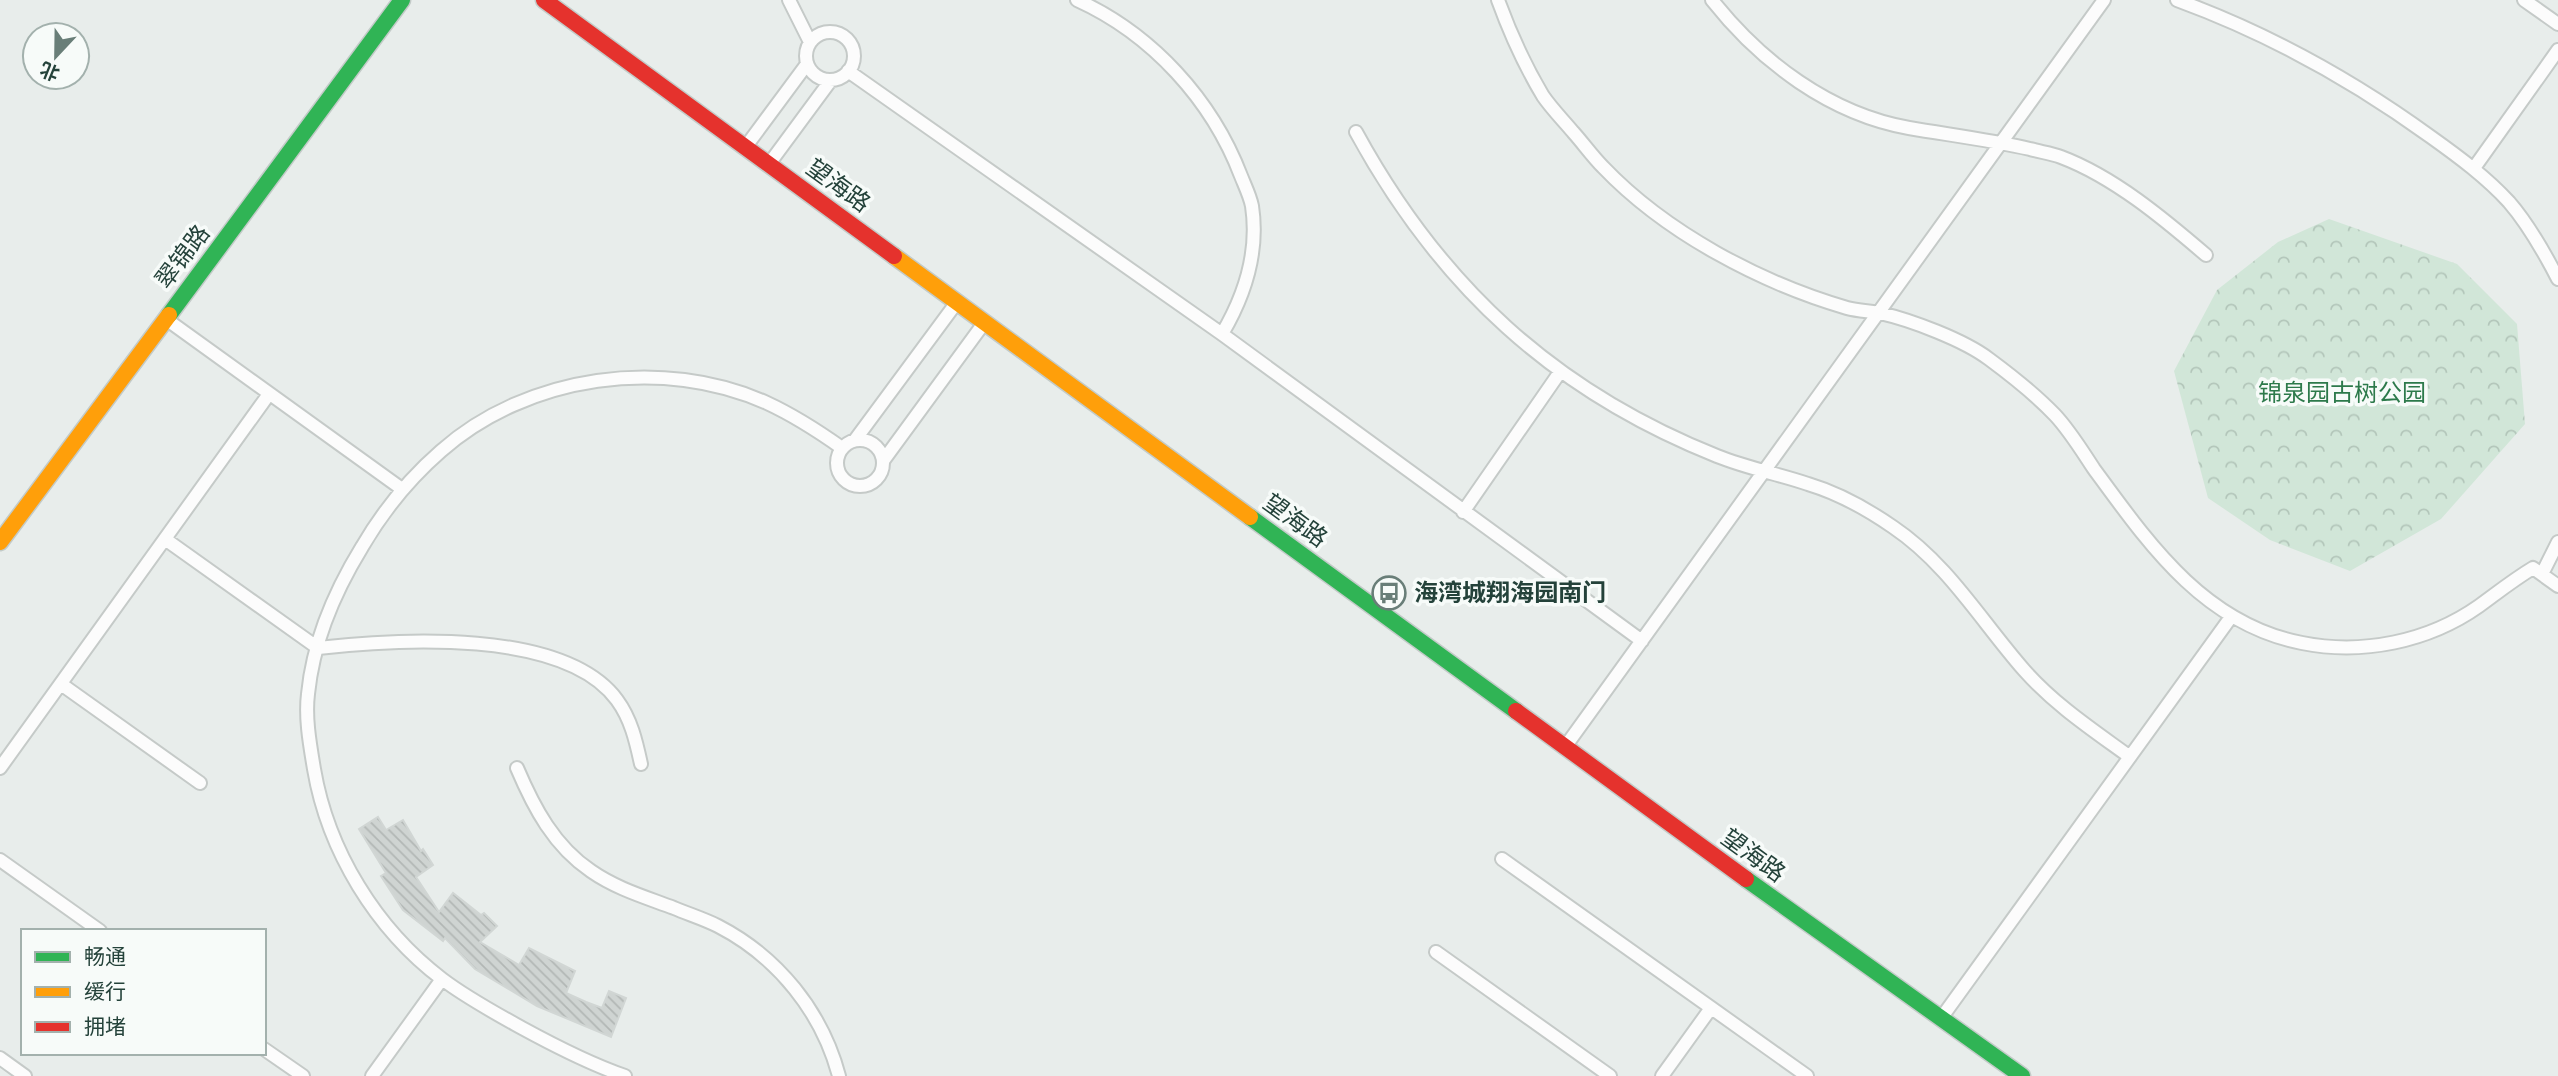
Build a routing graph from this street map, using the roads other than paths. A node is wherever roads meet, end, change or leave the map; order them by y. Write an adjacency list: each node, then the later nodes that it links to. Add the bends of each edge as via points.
1 (402, 0): 25 (street, 翠锦路)
2 (544, 0): 18 (street, 望海路)
3 (789, 0): 11 (lane)
4 (1077, 0): 27 (lane, via 1138,36 1176,71 1208,111 1234,156 1252,204 1254,231 1246,285)
5 (1498, 0): 24 (lane, via 1544,97 1603,168 1671,226 1763,278 1850,309)
6 (1713, 0): 17 (lane, via 1771,62 1812,90 1857,112 1906,128)
7 (2104, 0): 17 (lane)
8 (2178, 0): 20 (lane, via 2340,78)
9 (2524, 0): 10 (lane)
10 (2558, 24)
11 (810, 41): 13 (lane); 14 (lane, via 833,32 845,37 854,60)
12 (2558, 50): 20 (lane)
13 (807, 64): 15 (lane, via 821,78); 18 (lane)
14 (848, 71): 15 (lane); 27 (lane)
15 (831, 80): 19 (lane)
16 (1356, 132): 28 (lane, via 1402,210 1451,273)
17 (2001, 142): 21 (lane, via 2061,157 2113,184); 24 (lane)
18 (745, 147): 19 (street, 望海路)
19 (769, 164): 23 (street, 望海路)
20 (2474, 168): 22 (lane, via 2510,203)
21 (2206, 255)
22 (2558, 279)
23 (957, 302): 26 (street, 望海路); 30 (lane)
24 (1878, 313): 33 (lane); 41 (lane, via 1919,324 1987,357 2056,416 2174,571)
25 (165, 319): 29 (lane); 37 (street, 翠锦路)
26 (985, 322): 32 (lane); 45 (street, 望海路)
27 (1222, 334): 35 (lane)
28 (1560, 372): 33 (lane, via 1668,435); 35 (lane)
29 (270, 394): 34 (lane); 36 (lane)
30 (855, 440): 31 (lane); 32 (lane, via 870,442)
31 (842, 448): 32 (lane, via 837,469 853,485 874,481); 34 (lane, via 765,402 711,384 654,377 597,380 542,394 490,417 443,449)
32 (883, 461)
33 (1763, 471): 42 (lane); 46 (lane, via 1810,484 1894,528 1964,593 1993,634 2062,708)
34 (402, 489): 43 (lane, via 351,565)
35 (1463, 512): 42 (lane)
36 (165, 539): 43 (lane); 44 (lane)
37 (0, 542)
38 (2558, 542): 39 (lane)
39 (2542, 574): 40 (lane); 41 (lane, via 2533,568 2446,625 2375,646 2301,643)
40 (2558, 586)
41 (2231, 617): 46 (lane)
42 (1642, 641): 45 (lane)
43 (318, 648): 47 (lane, via 414,640 511,649 558,659 590,675 616,699 633,730); 55 (lane, via 307,695 309,741 331,832 376,913)
44 (61, 684): 48 (lane); 50 (lane)
45 (1565, 747): 57 (street, 望海路)
46 (2130, 757): 57 (lane)
47 (641, 764)
48 (0, 768)
49 (517, 768): 64 (lane, via 534,808 559,842 590,871 626,892 718,926 776,968 820,1025)
50 (200, 783)
51 (1502, 859): 56 (lane)
52 (0, 860): 53 (lane)
53 (97, 929)
54 (1436, 951): 65 (lane)
55 (442, 979): 62 (lane); 63 (lane, via 548,1043)
56 (1711, 1008): 66 (lane); 67 (lane)
57 (1941, 1018): 68 (street, 望海路)
58 (266, 1050): 61 (lane)
59 (0, 1058): 60 (lane)
60 (25, 1076)
61 (303, 1076)
62 (372, 1076)
63 (625, 1076)
64 (839, 1076)
65 (1610, 1076)
66 (1662, 1076)
67 (1807, 1076)
68 (2022, 1076)

